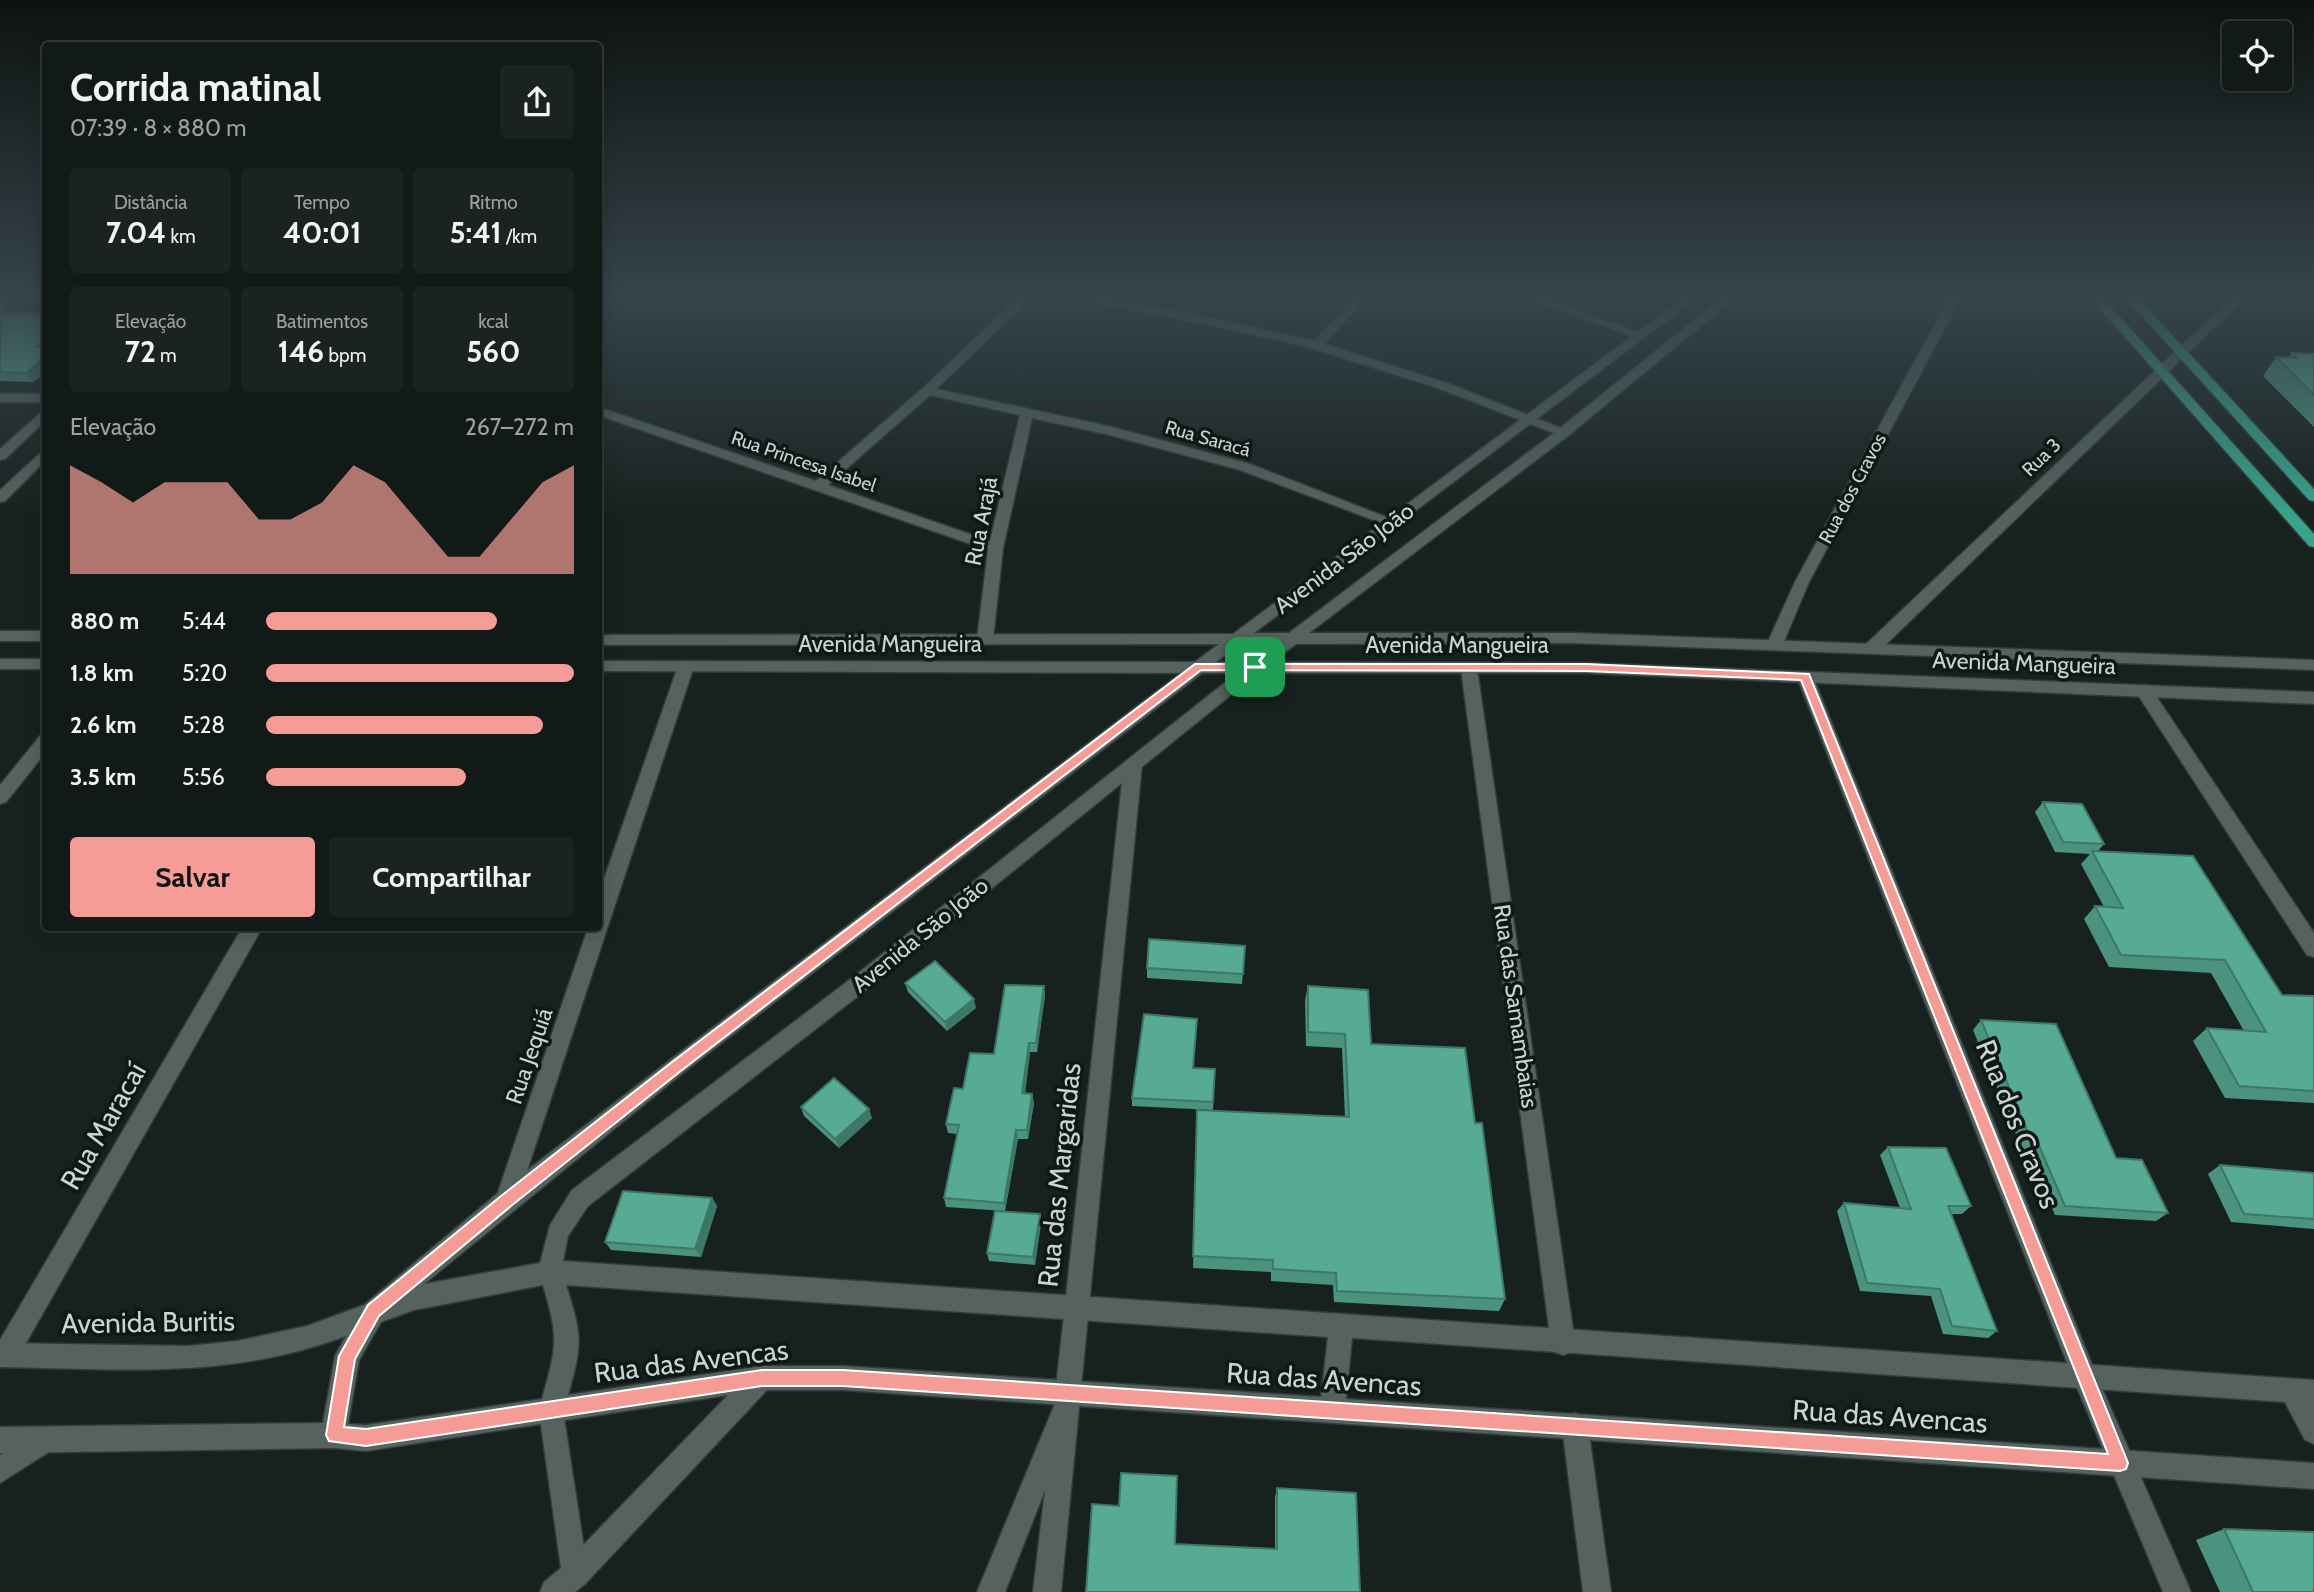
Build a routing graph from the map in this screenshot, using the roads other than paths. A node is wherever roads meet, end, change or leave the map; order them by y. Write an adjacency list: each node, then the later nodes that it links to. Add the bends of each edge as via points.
1 (949, 370): 8 (street)
2 (1395, 370): 14 (street)
3 (1594, 370): 14 (street, Avenida São João)
4 (1640, 370): 15 (street, Avenida São João)
5 (1916, 370): 30 (street, Rua dos Cravos, via 1802,582)
6 (2198, 370): 19 (main road)
7 (2163, 372): 22 (main road); 31 (street, Rua 3)
8 (927, 391): 12 (street, Rua Saracá); 18 (street)
9 (0, 398): 10 (street)
10 (42, 398)
11 (602, 412): 18 (street, Rua Princesa Isabel)
12 (1027, 412): 21 (street, Rua Saracá, via 1245,467); 23 (street, Rua Arajá)
13 (42, 416): 16 (street)
14 (1531, 418): 15 (street); 21 (street, Avenida São João)
15 (1564, 432): 26 (street, Avenida São João)
16 (0, 456)
17 (42, 456): 20 (street)
18 (819, 486): 23 (street, Rua Princesa Isabel)
19 (2314, 497)
20 (0, 498)
21 (1392, 522): 27 (street, Avenida São João)
22 (2314, 542)
23 (996, 548): 28 (street, Rua Arajá)
24 (0, 636): 25 (street)
25 (42, 636)
26 (1297, 637): 27 (street, Avenida Mangueira); 30 (street, Avenida Mangueira, via 1573,638); 38 (street, Avenida São João)
27 (1238, 638): 28 (street, Avenida Mangueira); 37 (street, Avenida São João)
28 (985, 639): 29 (street, Avenida Mangueira)
29 (602, 640)
30 (1774, 646): 31 (street, Avenida Mangueira)
31 (1871, 649): 34 (street, Avenida Mangueira)
32 (0, 664): 33 (street)
33 (42, 664)
34 (2314, 665)
35 (602, 666): 36 (street, Avenida Mangueira)
36 (685, 666): 37 (street, Avenida Mangueira); 46 (street, Rua Jequiá)
37 (1199, 667): 38 (street, Avenida Mangueira); 50 (street, Avenida São João)
38 (1255, 667): 39 (street, Avenida Mangueira); 44 (street, Avenida São João)
39 (1469, 669): 40 (street, Avenida Mangueira, via 1586,668); 55 (street, Rua das Samambaias)
40 (1805, 677): 41 (street, Avenida Mangueira); 58 (street, Rua dos Cravos)
41 (2144, 691): 42 (street, Avenida Mangueira); 49 (street)
42 (2314, 698)
43 (42, 745): 45 (street)
44 (1133, 764): 51 (street, Avenida São João, via 859,984 580,1198 556,1235); 52 (street, Rua das Margaridas)
45 (0, 797)
46 (602, 914)
47 (250, 931): 56 (street, Rua Maracaí)
48 (596, 931): 50 (street, Rua Jequiá)
49 (2314, 949)
50 (506, 1201): 53 (street, Avenida São João)
51 (552, 1272): 52 (street, Rua das Avencas); 53 (street, Rua das Avencas, via 414,1298); 61 (street, Avenida São João, via 567,1313 568,1344)
52 (1078, 1307): 54 (street, Rua das Avencas); 60 (street, Rua das Margaridas)
53 (374, 1311): 56 (street, Avenida Buritis, via 307,1338 237,1353 188,1358); 65 (street, Avenida São João, via 347,1356)
54 (1341, 1326): 55 (street, Rua das Avencas); 62 (street)
55 (1563, 1343): 58 (street, Rua das Avencas)
56 (3, 1355)
57 (762, 1378): 60 (street, Rua das Avencas, via 843,1378); 61 (street, Rua das Avencas); 71 (street)
58 (2085, 1378): 59 (street, Rua das Avencas); 68 (street, Rua dos Cravos)
59 (2303, 1392): 64 (street)
60 (1070, 1394): 62 (street, Rua das Avencas); 73 (street); 74 (street, Rua das Margaridas)
61 (551, 1411): 65 (street, Rua das Avencas, via 366,1438); 71 (street)
62 (1332, 1411): 63 (street, Rua das Avencas)
63 (1575, 1426): 68 (street, Rua das Avencas); 75 (street)
64 (2314, 1431)
65 (334, 1435): 67 (street)
66 (0, 1440): 67 (street)
67 (44, 1441): 69 (street)
68 (2120, 1463): 70 (street, Rua das Avencas); 76 (street, Rua dos Cravos)
69 (0, 1470)
70 (2314, 1476)
71 (575, 1574): 72 (street)
72 (554, 1592)
73 (991, 1592)
74 (1047, 1592)
75 (1597, 1592)
76 (2177, 1592)

